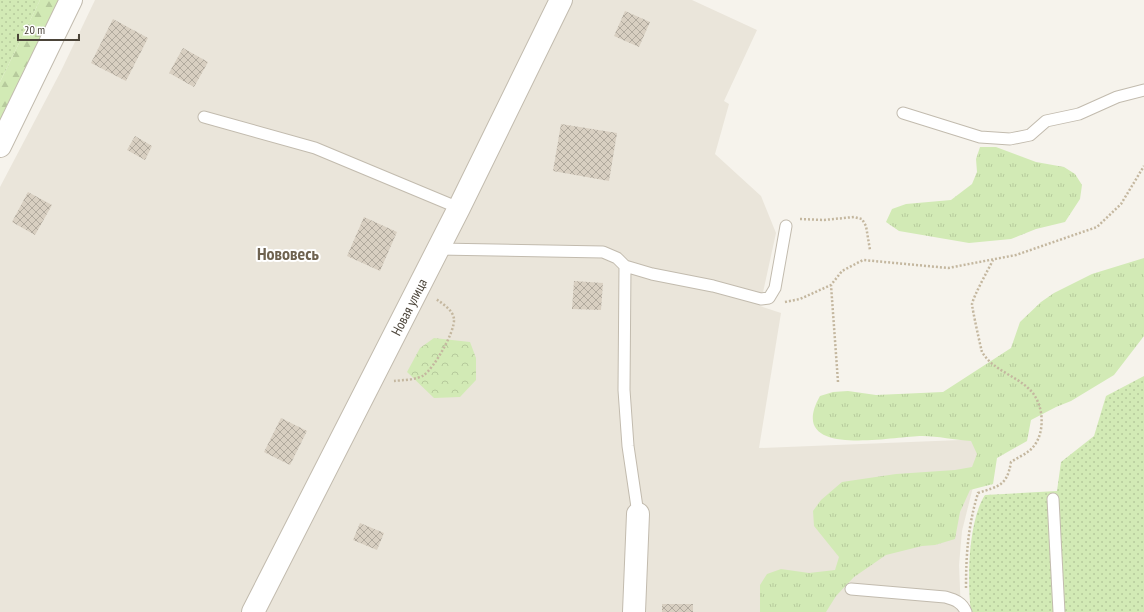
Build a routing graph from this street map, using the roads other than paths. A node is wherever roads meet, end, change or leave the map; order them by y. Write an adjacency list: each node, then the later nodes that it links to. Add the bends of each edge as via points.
1 (71, 0): 6 (street)
2 (561, 0): 7 (street, Новая улица)
3 (1144, 90): 4 (lane, via 1117,97 1079,114 1046,121 1030,136 1010,139 980,137)
4 (903, 113)
5 (204, 117): 7 (lane, via 316,148)
6 (0, 146)
7 (459, 208): 9 (street, Новая улица)
8 (786, 226): 10 (lane, via 775,288 769,298 761,299)
9 (438, 249): 10 (lane, via 603,252 617,258); 14 (street, Новая улица)
10 (625, 266): 12 (lane, via 624,390 628,446)
11 (1054, 499): 17 (lane)
12 (638, 514): 15 (street)
13 (851, 590): 16 (lane, via 945,597 955,600)
14 (253, 612)
15 (634, 612)
16 (966, 612)
17 (1059, 612)

